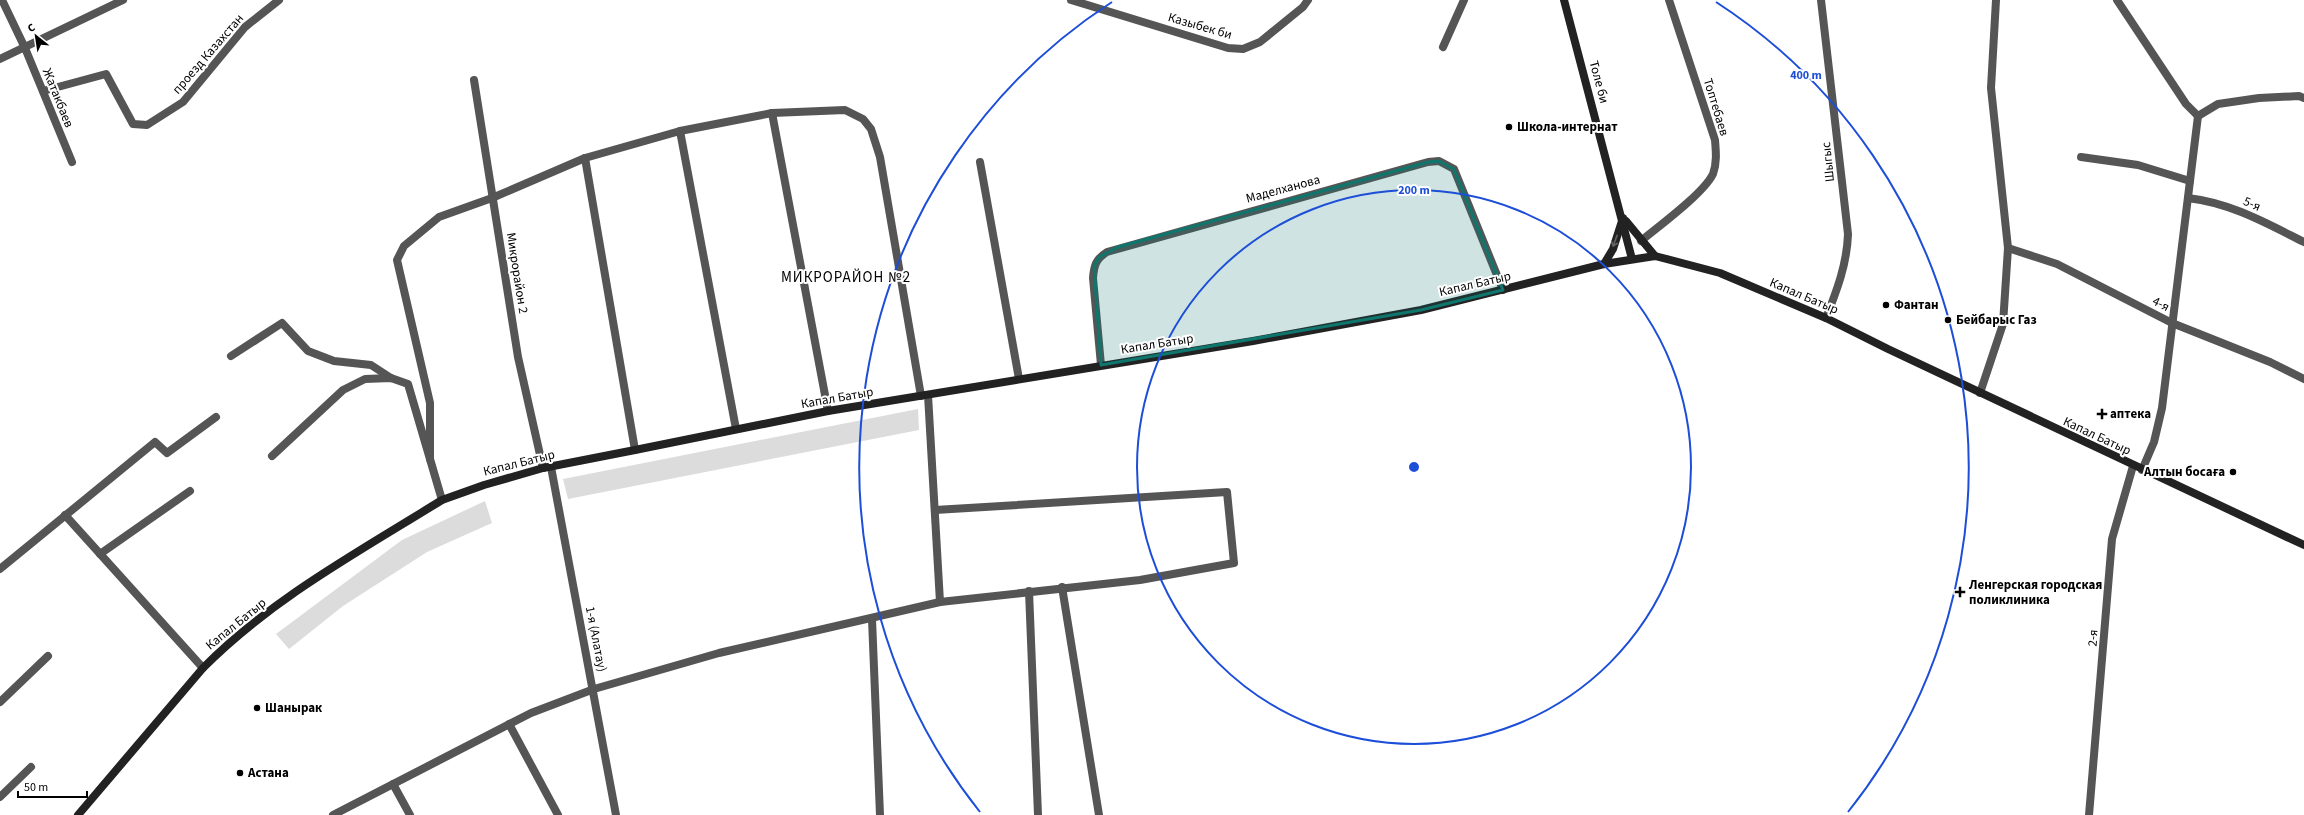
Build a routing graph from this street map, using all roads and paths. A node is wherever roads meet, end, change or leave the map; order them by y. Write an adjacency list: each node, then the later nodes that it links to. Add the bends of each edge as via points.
1 (2, 0): 13 (street, Жатакбаев)
2 (123, 0): 13 (street)
3 (279, 0): 16 (street, проезд Казахстан, via 245,27 183,102 147,125 133,124 106,74)
4 (1071, 0): 5 (street, Казыбек би, via 1228,48 1243,49 1260,42)
5 (1308, 0)
6 (1464, 0): 12 (street)
7 (1564, 0): 28 (main road, Толе би)
8 (1669, 0): 29 (street, Топтебаев, via 1715,140 1716,160 1712,174 1698,192)
9 (1821, 0): 36 (street, Шыгыс, via 1848,234 1848,255)
10 (1996, 0): 31 (street, via 1991,88)
11 (2117, 0): 19 (street, via 2186,104)
12 (1443, 47)
13 (25, 48): 14 (street); 16 (street, Жатакбаев)
14 (0, 59)
15 (474, 80): 26 (street, Микрорайон 2)
16 (43, 91): 23 (street, Жатакбаев)
17 (2304, 98): 19 (street, via 2259,98 2218,104)
18 (772, 113): 20 (street); 44 (street, via 845,110 863,119 871,129 880,157); 45 (street)
19 (2198, 116): 25 (street)
20 (680, 131): 22 (street); 47 (street)
21 (2081, 157): 25 (street, via 2138,165)
22 (585, 158): 26 (street); 48 (street)
23 (72, 162)
24 (980, 162): 41 (street)
25 (2190, 181): 27 (street)
26 (492, 198): 50 (street, via 439,217 404,246 397,260 430,403); 52 (street, Микрорайон 2, via 518,357)
27 (2188, 198): 30 (street, 5-я, via 2212,201 2249,215); 37 (street)
28 (1623, 218): 29 (main road); 33 (main road, Толе би); 34 (main road, one-way to 34, via 1613,249)
29 (1641, 241): 32 (main road)
30 (2304, 242)
31 (2008, 248): 37 (street, 4-я, via 2057,264); 43 (street, via 2003,324)
32 (1655, 256): 33 (main road, Капал Батыр); 36 (main road, Капал Батыр, via 1720,273)
33 (1632, 259): 34 (main road, Капал Батыр)
34 (1604, 264): 35 (main road, Капал Батыр)
35 (1503, 290): 39 (main road, Капал Батыр, via 1421,310 1260,340); 39 (street, Маделханова, via 1454,169 1439,161 1428,162 1107,252 1099,257 1094,266 1093,278)
36 (1826, 318): 43 (main road, Капал Батыр)
37 (2172, 323): 42 (street, 4-я, via 2270,362); 53 (street, via 2162,408 2154,442)
38 (231, 356): 40 (street, via 282,323 308,351 334,361 371,365)
39 (1101, 365): 41 (main road, Капал Батыр)
40 (391, 378): 49 (street, via 365,379 343,390); 50 (street, via 408,384)
41 (1019, 379): 44 (main road, Капал Батыр)
42 (2304, 379)
43 (1980, 393): 51 (main road, Капал Батыр)
44 (924, 395): 45 (main road, Капал Батыр); 56 (street)
45 (828, 412): 47 (main road, Капал Батыр)
46 (216, 417): 57 (street, via 167,453 155,442)
47 (736, 429): 48 (main road, Капал Батыр)
48 (636, 450): 52 (main road, Капал Батыр)
49 (272, 456)
50 (430, 459): 55 (street)
51 (2133, 466): 53 (main road, Капал Батыр); 81 (street, 2-я, via 2112,539)
52 (547, 468): 55 (main road, Капал Батыр, via 484,484); 67 (street, 1-я (Алатау))
53 (2142, 470): 58 (main road, Капал Батыр)
54 (190, 491): 59 (street)
55 (442, 500): 66 (main road, Капал Батыр, via 296,592 222,649)
56 (935, 510): 61 (street, via 1227,492 1234,563 1140,580); 63 (street)
57 (65, 515): 59 (street); 60 (street)
58 (2304, 545)
59 (100, 554): 66 (street)
60 (0, 569)
61 (1062, 588): 62 (street); 80 (street)
62 (1029, 591): 63 (street); 79 (street)
63 (940, 602): 64 (street)
64 (872, 619): 67 (street, via 719,653); 78 (street)
65 (48, 656): 68 (street)
66 (203, 668): 73 (main road, Капал Батыр)
67 (594, 689): 69 (street); 77 (street, 1-я (Алатау))
68 (0, 702)
69 (509, 724): 71 (street); 76 (street)
70 (31, 767): 72 (street)
71 (393, 784): 74 (street); 75 (street)
72 (0, 796)
73 (78, 815)
74 (333, 815)
75 (410, 815)
76 (558, 815)
77 (616, 815)
78 (880, 815)
79 (1038, 815)
80 (1099, 815)
81 (2089, 815)

